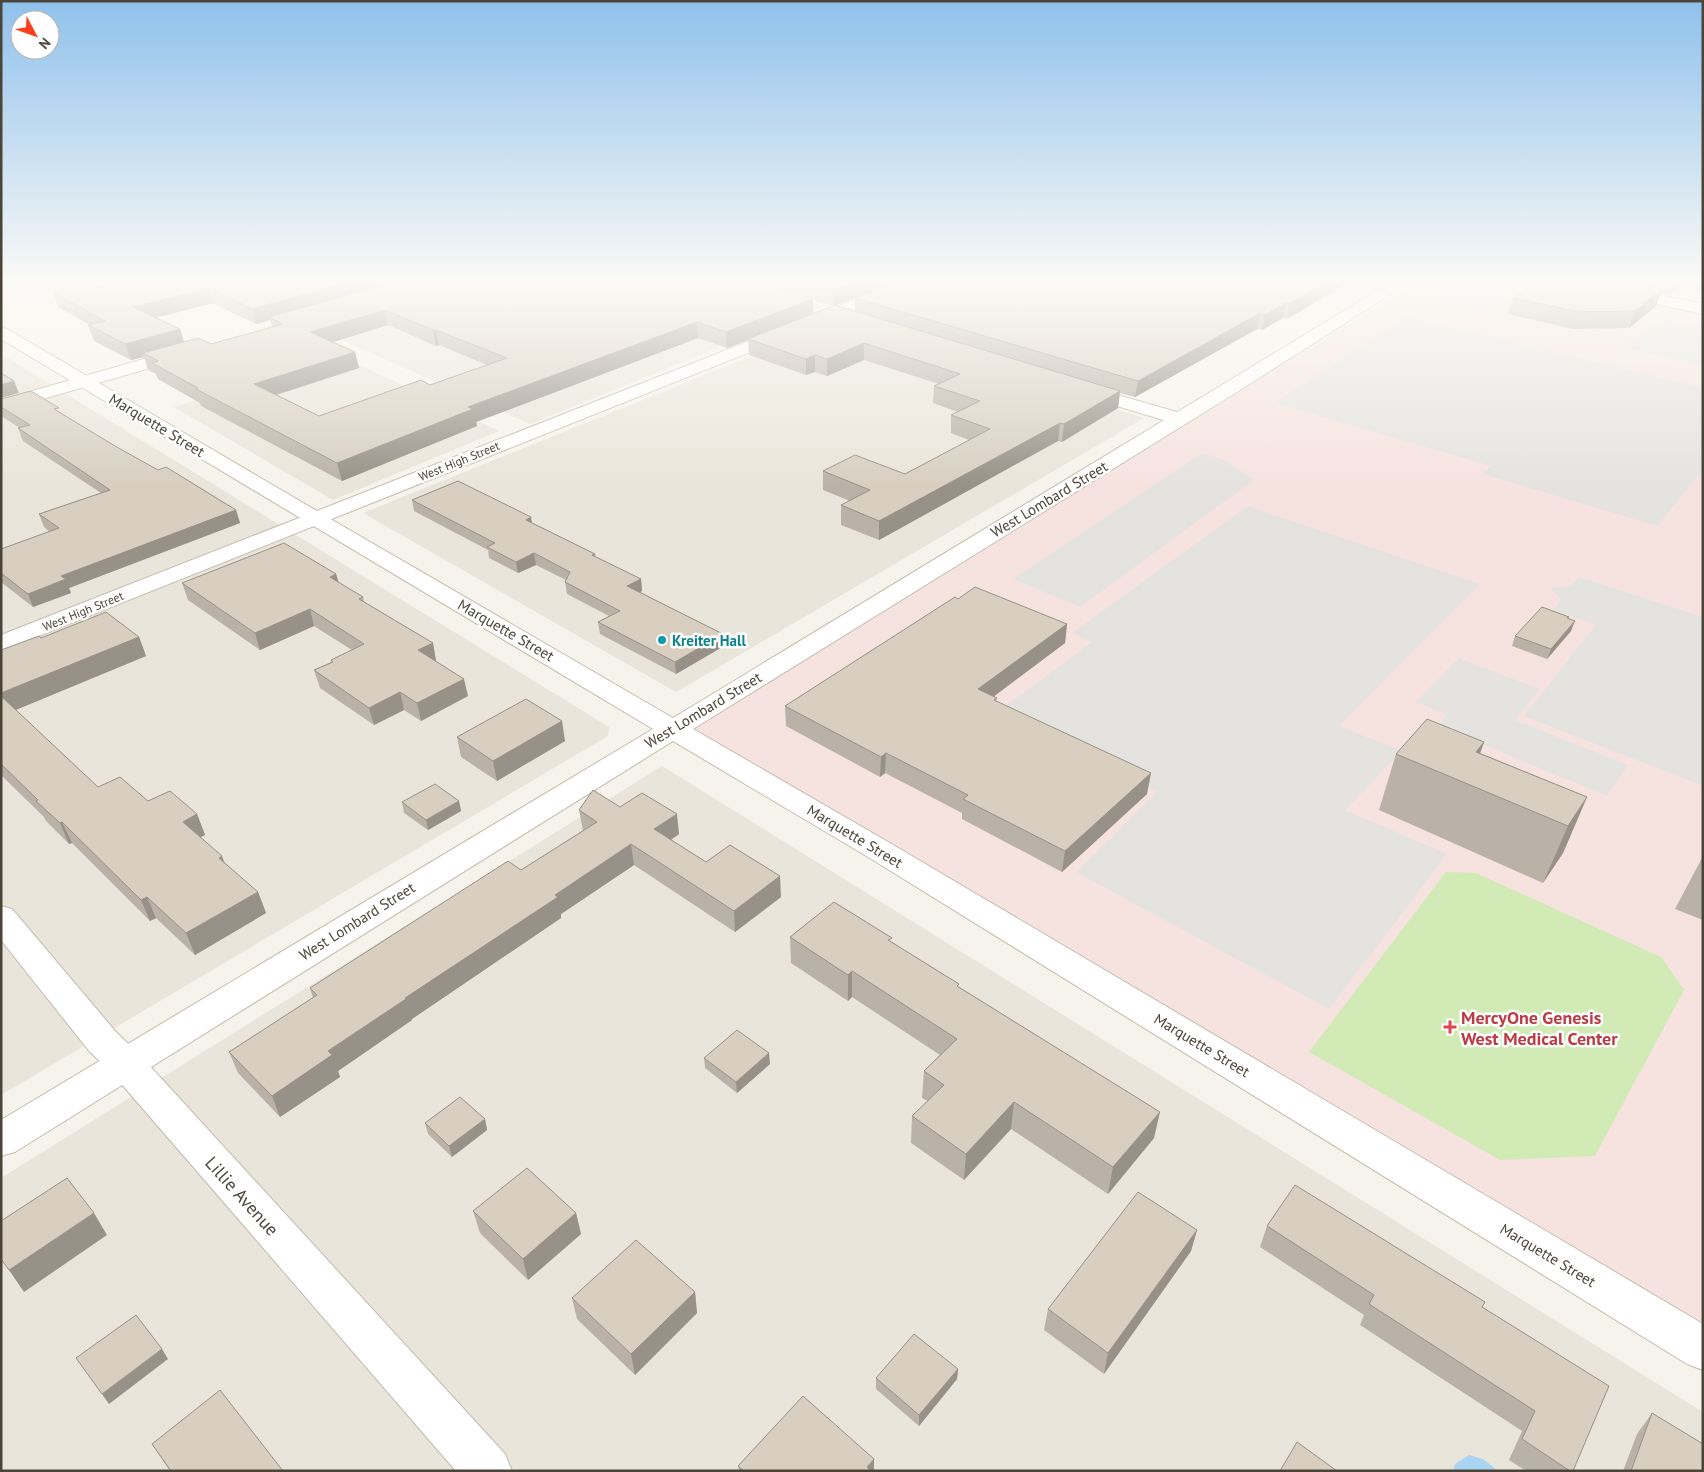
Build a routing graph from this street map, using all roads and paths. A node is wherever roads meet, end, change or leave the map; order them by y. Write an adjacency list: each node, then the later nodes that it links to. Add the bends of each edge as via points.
1 (29, 349): 5 (street, Marquette Street)
2 (196, 349): 5 (street)
3 (744, 349): 9 (street, West High Street)
4 (1293, 349): 8 (street, West Lombard Street)
5 (84, 382): 7 (street); 9 (street, Marquette Street)
6 (1068, 385): 8 (street)
7 (1, 406)
8 (1180, 419): 11 (street, West Lombard Street)
9 (314, 519): 10 (street, West High Street); 11 (street, Marquette Street)
10 (1, 644)
11 (674, 728): 13 (street, West Lombard Street); 15 (street, Marquette Street)
12 (1, 917): 13 (street, Lillie Avenue, via 103,1042)
13 (125, 1063): 14 (street, West Lombard Street); 16 (street, Lillie Avenue)
14 (1, 1140)
15 (1703, 1349)
16 (488, 1471)

